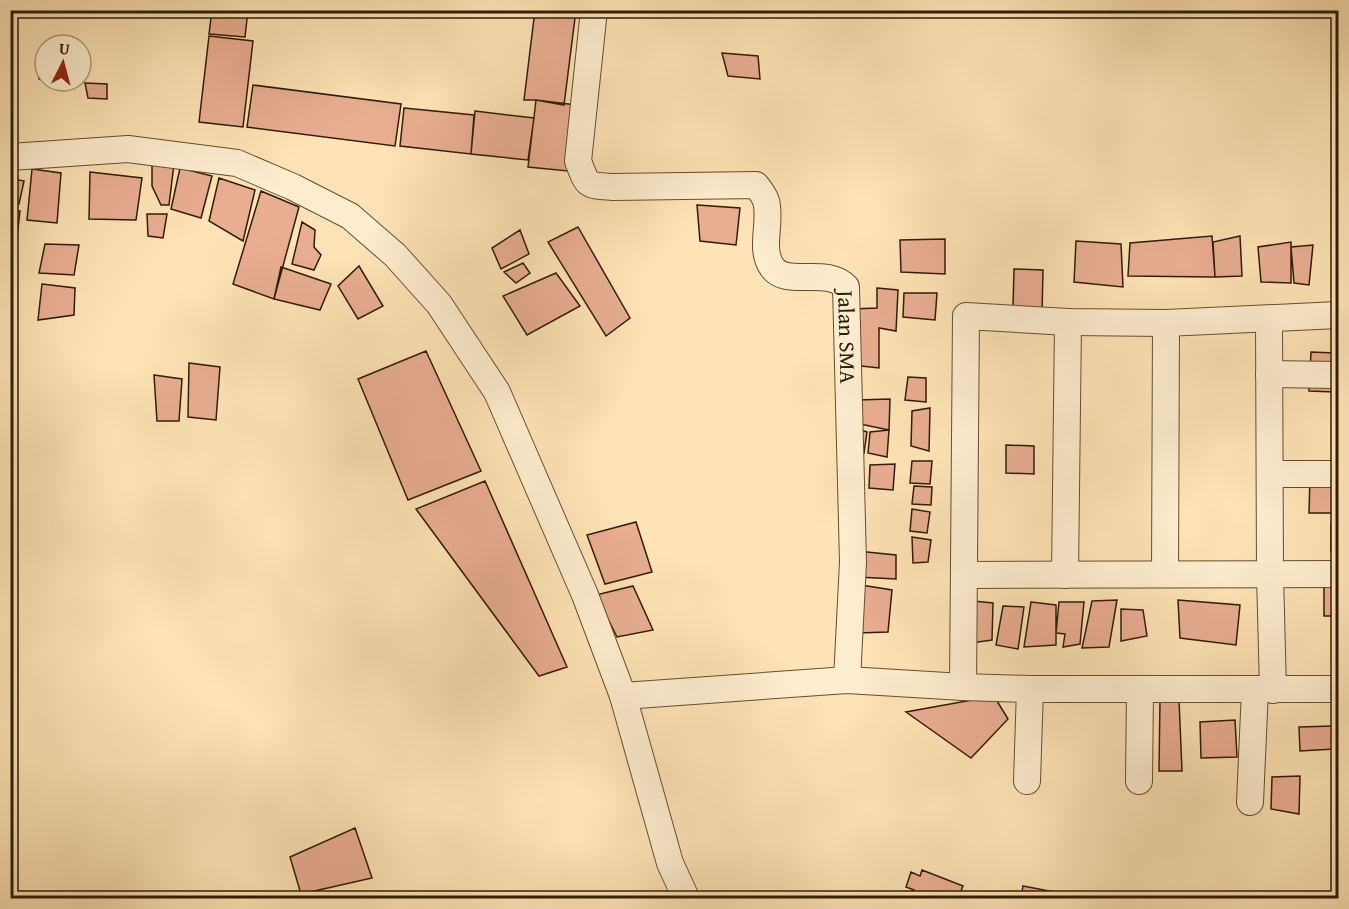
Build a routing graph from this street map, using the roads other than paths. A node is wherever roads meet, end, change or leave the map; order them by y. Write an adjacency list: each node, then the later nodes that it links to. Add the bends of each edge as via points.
1 (594, 10): 16 (street, Jalan SMA, via 578,161 586,183 613,187 756,185 767,203 767,254 772,267 782,276 831,277 846,287 853,562)
2 (10, 157): 22 (street, via 128,148 237,163 350,216 395,255 439,304 497,392 585,595)
3 (1338, 315): 4 (street)
4 (1269, 319): 6 (street); 7 (street)
5 (1068, 322): 6 (street); 14 (street, via 966,316); 15 (street)
6 (1166, 323): 11 (street)
7 (1269, 374): 8 (street); 9 (street)
8 (1338, 375)
9 (1270, 474): 10 (street); 12 (street)
10 (1338, 474)
11 (1165, 574): 12 (street); 15 (street)
12 (1270, 574): 13 (street); 21 (street)
13 (1338, 574)
14 (965, 575): 15 (street); 17 (street)
15 (1065, 575)
16 (846, 680): 17 (street); 22 (street)
17 (963, 687): 18 (street)
18 (1030, 689): 19 (street); 23 (street)
19 (1140, 689): 21 (street); 24 (street)
20 (1338, 689): 21 (street)
21 (1264, 690): 25 (street)
22 (623, 696): 26 (street, via 670,863)
23 (1027, 781)
24 (1139, 781)
25 (1250, 802)
26 (686, 898)

